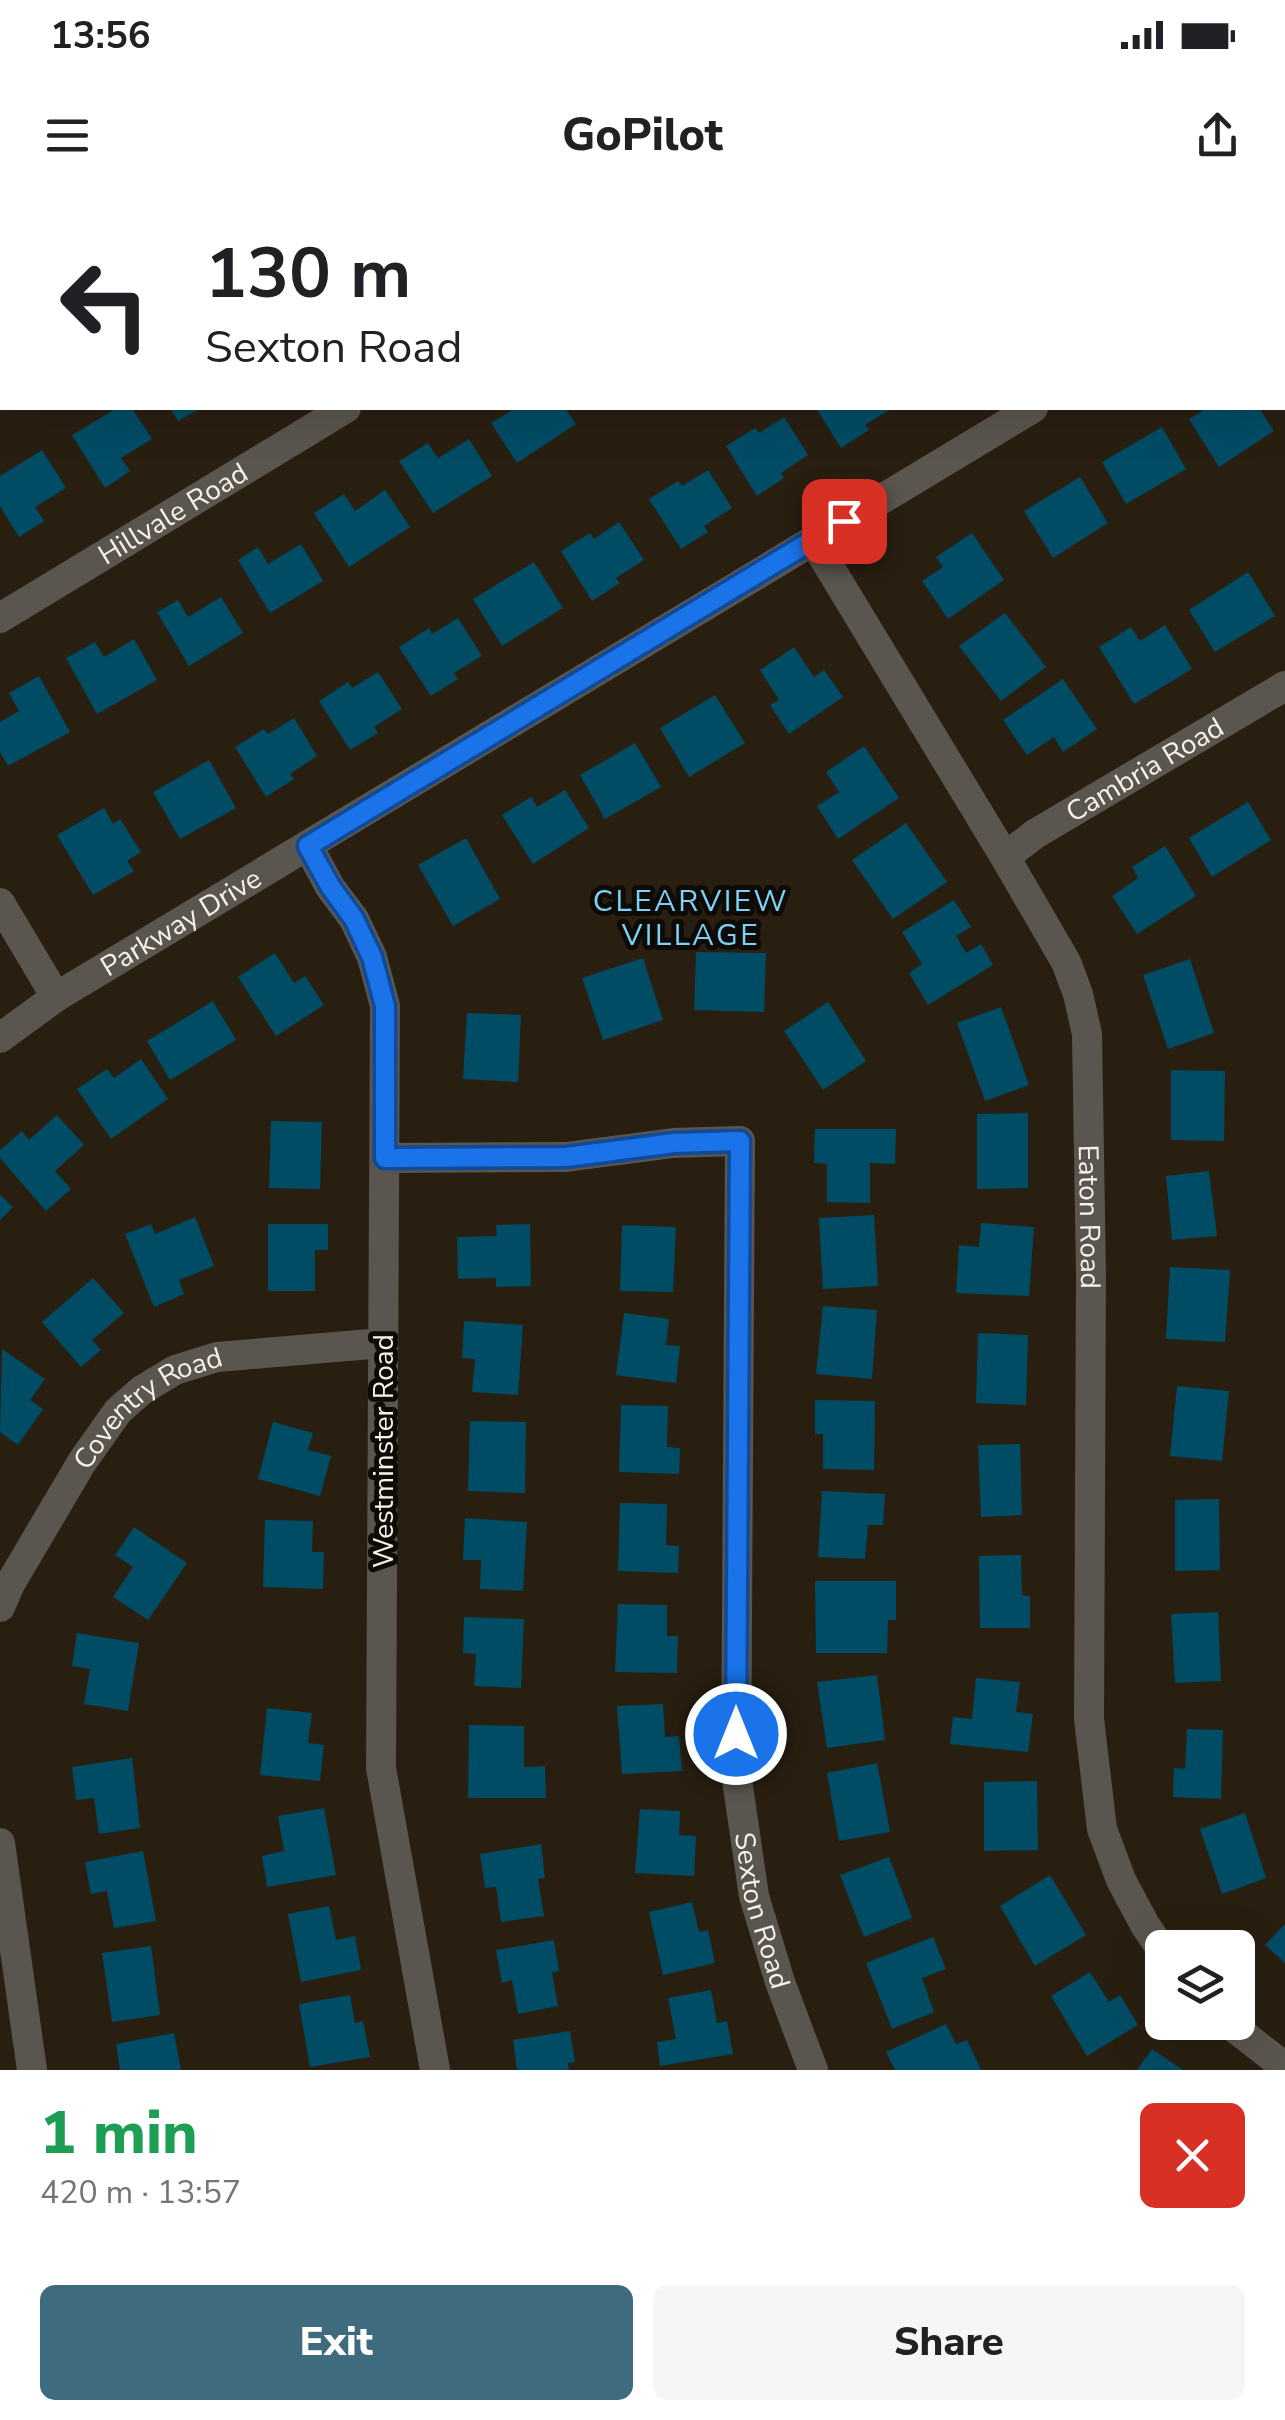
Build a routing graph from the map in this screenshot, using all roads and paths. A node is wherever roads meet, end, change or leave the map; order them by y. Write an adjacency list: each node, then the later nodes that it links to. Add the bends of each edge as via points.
1 (343, 410): 4 (street, Hillvale Road)
2 (1030, 410): 3 (street, Parkway Drive)
3 (813, 540): 6 (street, Parkway Drive); 7 (street, Eaton Road)
4 (0, 618)
5 (1285, 686): 7 (street, Cambria Road)
6 (308, 846): 9 (street, Parkway Drive); 11 (street, Westminster Road, via 354,919 385,1006)
7 (1004, 857): 15 (street, Eaton Road, via 1066,962 1087,1034 1089,1719 1102,1829)
8 (0, 903): 9 (street)
9 (56, 998): 10 (street, Parkway Drive)
10 (0, 1038)
11 (385, 1158): 12 (street, Westminster Road); 20 (street, Sexton Road, via 566,1157 740,1141 736,1773 754,1896)
12 (383, 1343): 13 (street, Coventry Road, via 217,1358 175,1370 142,1390 82,1462); 19 (street, Westminster Road, via 381,1768)
13 (0, 1607)
14 (0, 1842): 18 (street)
15 (1148, 1930)
16 (1250, 2040): 17 (street)
17 (1285, 2067)
18 (32, 2070)
19 (435, 2070)
20 (813, 2070)

